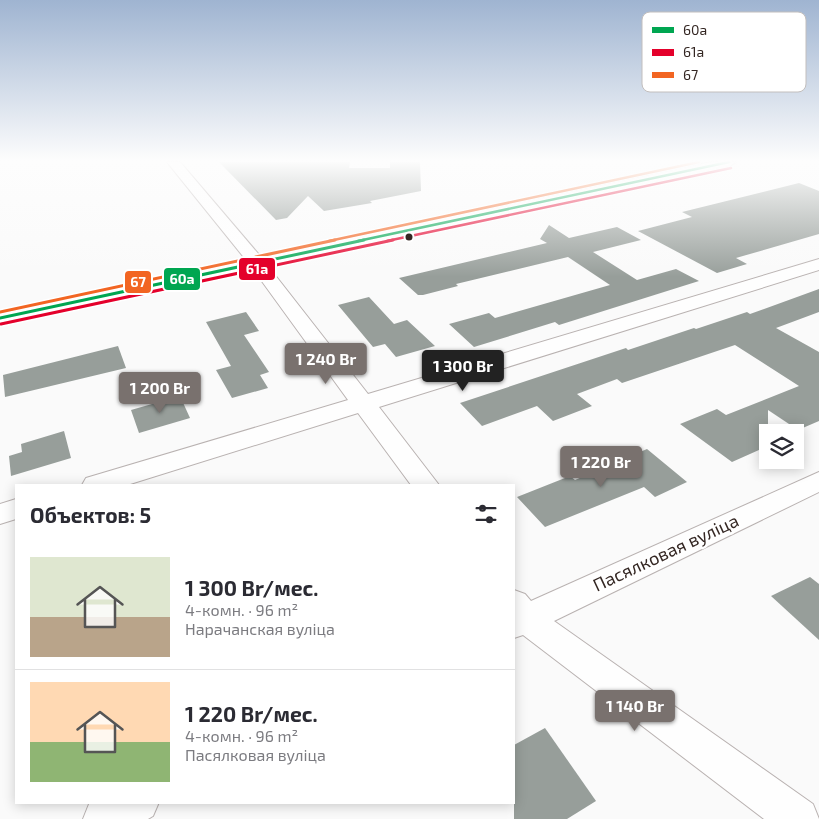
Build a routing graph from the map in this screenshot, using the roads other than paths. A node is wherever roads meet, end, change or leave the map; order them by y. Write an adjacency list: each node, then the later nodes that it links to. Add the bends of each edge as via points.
1 (204, 200): 3 (street)
2 (551, 200): 3 (street)
3 (257, 263): 5 (street); 6 (street)
4 (819, 264): 6 (street)
5 (0, 318)
6 (363, 404): 8 (street); 9 (street)
7 (819, 481): 12 (street, Пасялковая вуліца)
8 (99, 484)
9 (424, 484)
10 (15, 510): 11 (street)
11 (0, 514)
12 (518, 615): 15 (street)
13 (135, 804): 14 (street)
14 (104, 819)
15 (798, 819)

